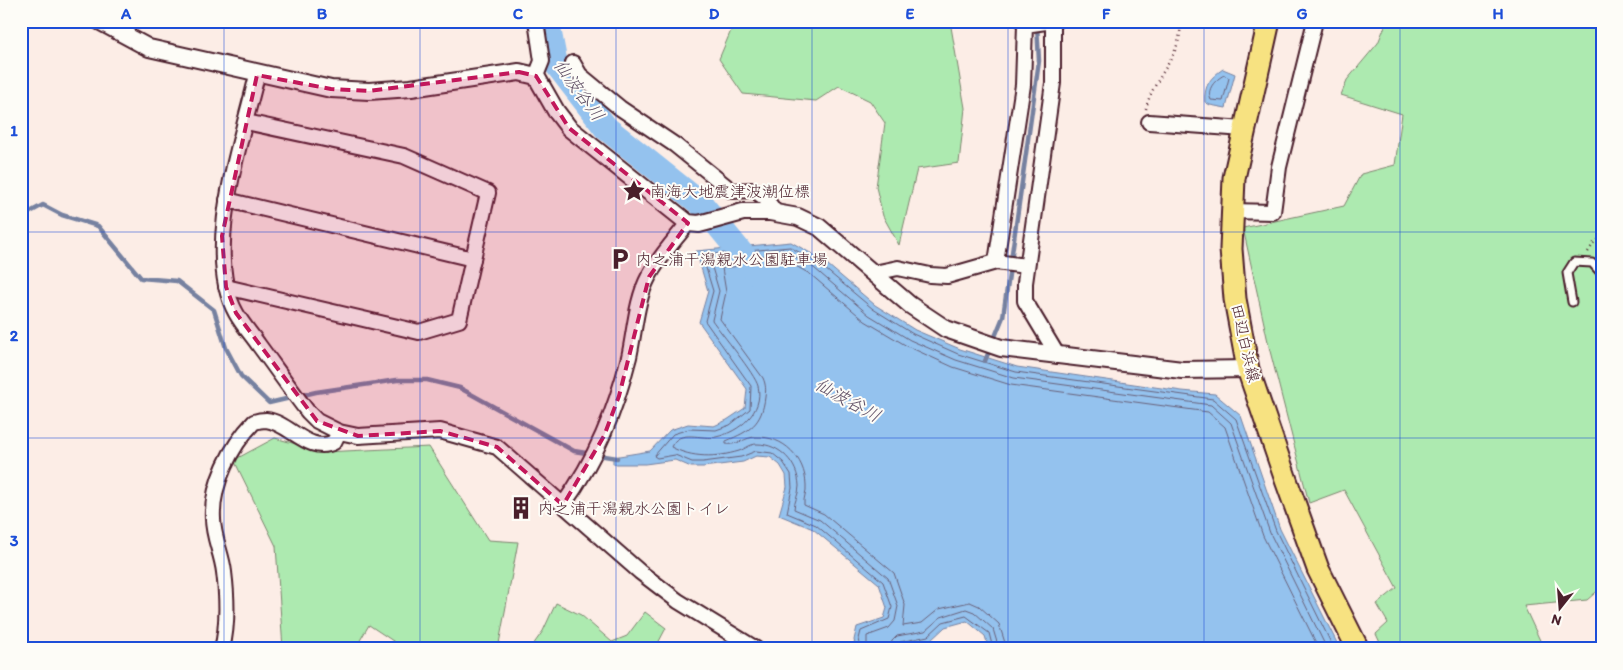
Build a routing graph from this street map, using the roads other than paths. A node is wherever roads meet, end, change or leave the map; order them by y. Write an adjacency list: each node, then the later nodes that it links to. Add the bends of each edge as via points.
1 (99, 21): 6 (street)
2 (536, 21): 9 (street, via 542,61)
3 (1269, 21): 12 (main road, 田辺白浜線)
4 (1315, 21): 14 (street, via 1278,167 1273,212)
5 (1045, 22): 18 (street, via 1025,25 1023,85); 19 (street, via 1054,83)
6 (128, 27): 8 (street, via 148,48)
7 (573, 63): 15 (street, via 580,75 620,108 675,144 732,191 754,190 766,199)
8 (257, 75): 9 (street, via 331,90 369,91 519,72); 10 (street)
9 (536, 76): 16 (street, via 569,128)
10 (246, 122): 13 (street); 17 (street, via 404,156 488,193)
11 (1149, 122): 12 (street)
12 (1244, 130): 14 (main road, 田辺白浜線, via 1234,178)
13 (227, 200): 17 (street); 22 (street, via 222,236)
14 (1232, 211): 25 (main road, 田辺白浜線, via 1235,291)
15 (773, 212): 16 (street, via 743,212); 20 (street, via 798,216 819,227)
16 (693, 224): 27 (street, via 649,276 638,308 619,396 592,461)
17 (473, 259): 22 (street, via 459,320 419,332)
18 (999, 262): 19 (street); 20 (street, via 947,276 930,276 898,268)
19 (1023, 266): 24 (street, via 1025,301)
20 (874, 273): 24 (street, via 910,305 946,329 1017,351)
21 (1602, 274): 23 (lane, via 1592,263 1574,262 1568,274)
22 (226, 286): 26 (street, via 236,313 308,412 317,421)
23 (1572, 302)
24 (1058, 356): 25 (street, via 1182,370)
25 (1248, 369): 30 (main road, 田辺白浜線, via 1318,569)
26 (339, 432): 27 (street, via 380,436 440,431 466,437 497,448); 28 (street, via 334,442 319,445 267,420 254,422 241,436 215,492 212,520 224,572 226,634)
27 (563, 506): 29 (street, via 678,601)
28 (222, 649)
29 (756, 649)
30 (1358, 649)

